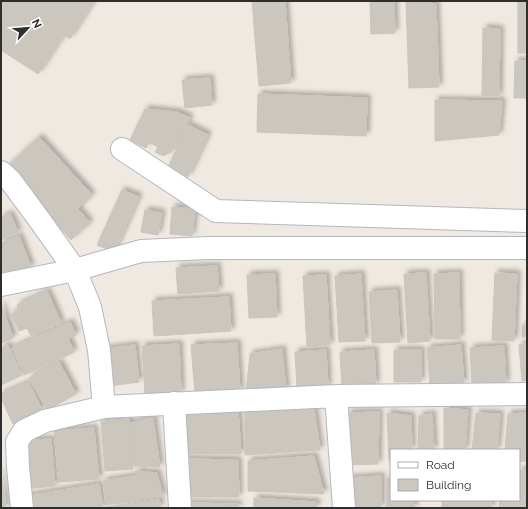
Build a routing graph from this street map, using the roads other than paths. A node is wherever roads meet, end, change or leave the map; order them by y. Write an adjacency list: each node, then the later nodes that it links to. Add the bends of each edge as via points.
1 (122, 149): 3 (street, via 216,211)
2 (1, 172): 5 (street, via 42,222)
3 (527, 221)
4 (527, 248): 5 (street, via 208,248 141,251)
5 (75, 270): 6 (street); 10 (street, via 90,307 99,350)
6 (1, 285)
7 (527, 394): 8 (street)
8 (336, 396): 9 (street); 13 (street)
9 (174, 403): 10 (street); 12 (street)
10 (104, 407): 11 (street, via 45,421 24,431 17,442)
11 (22, 508)
12 (180, 508)
13 (344, 508)

